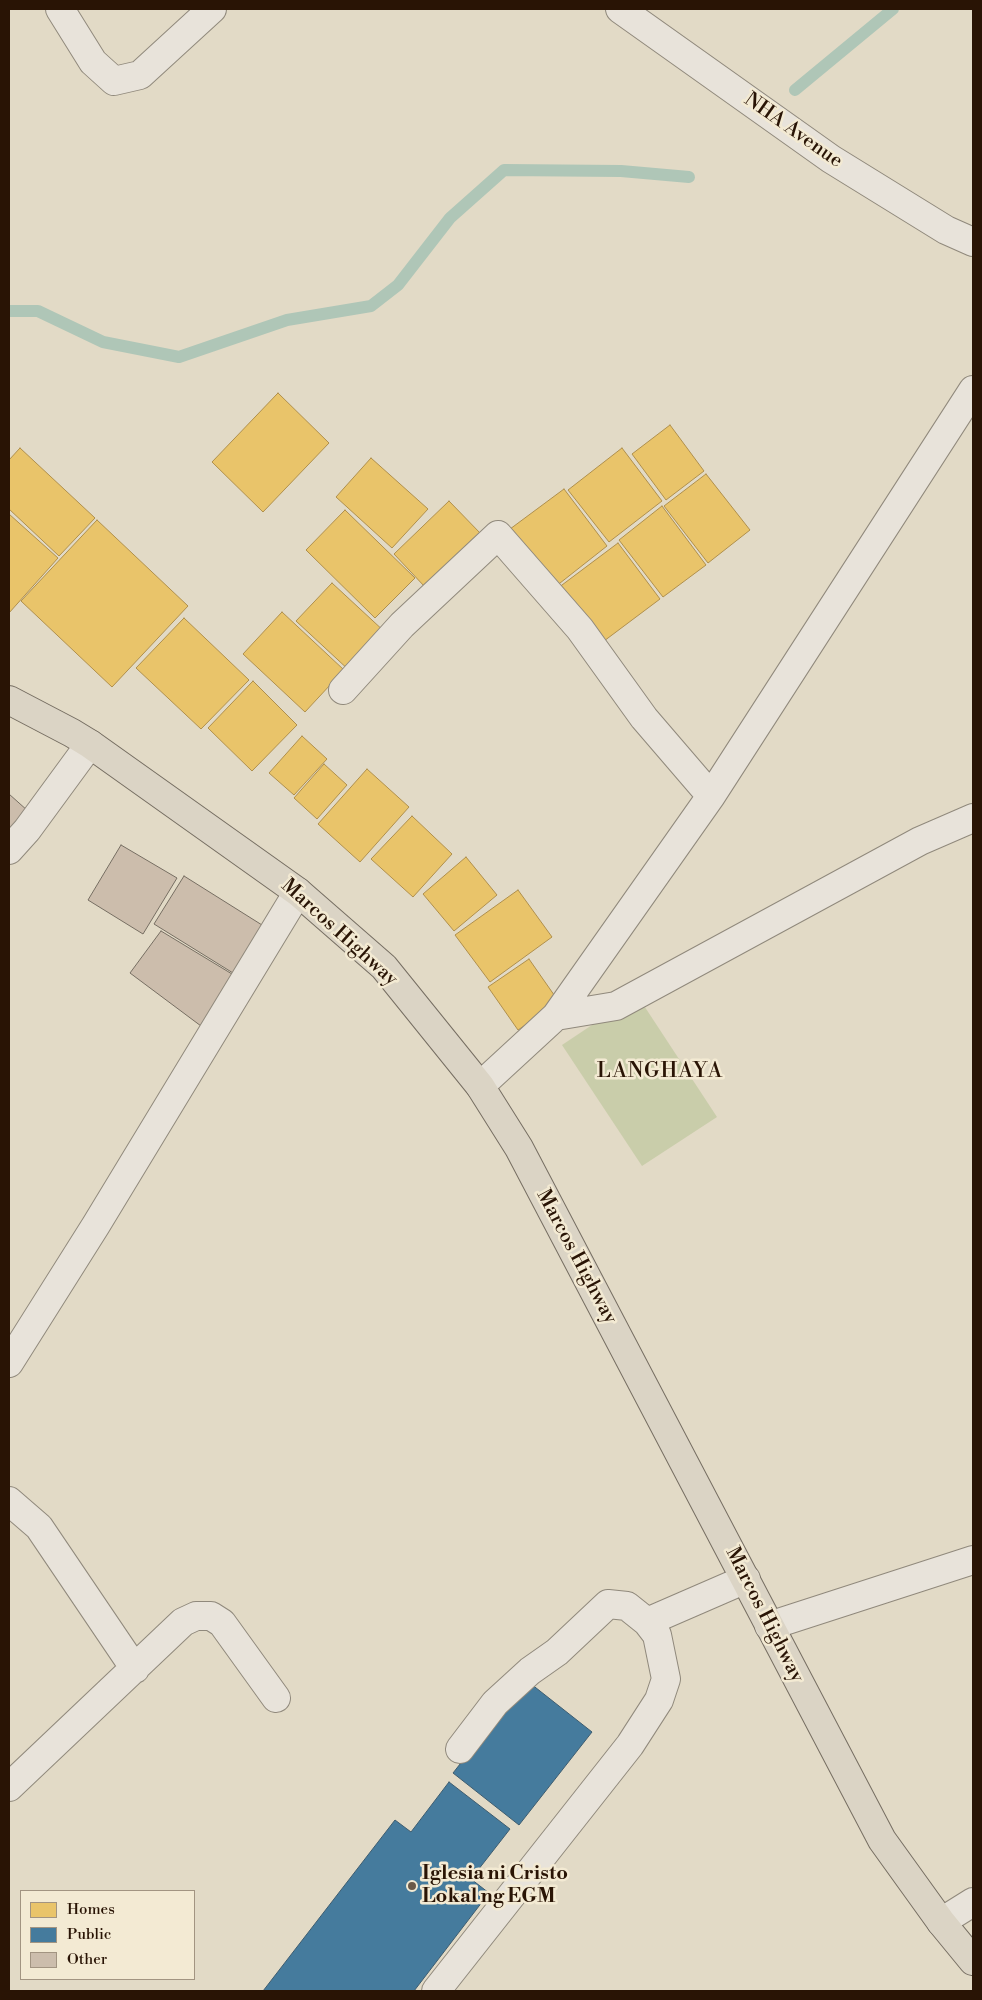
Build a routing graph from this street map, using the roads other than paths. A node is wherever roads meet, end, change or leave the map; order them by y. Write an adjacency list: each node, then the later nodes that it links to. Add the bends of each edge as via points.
1 (60, 9): 2 (street, via 93,62 114,81 140,75)
2 (212, 9)
3 (620, 9): 4 (street, NHA Avenue, via 830,159 946,230)
4 (973, 242)
5 (973, 390): 9 (street)
6 (342, 690): 9 (street, via 402,625 498,535 580,630 644,718)
7 (9, 700): 8 (main road, Marcos Highway)
8 (90, 744): 11 (street); 12 (main road, Marcos Highway)
9 (711, 796): 13 (street)
10 (973, 818): 13 (street, via 920,841 616,1006)
11 (9, 850)
12 (298, 892): 14 (main road, Marcos Highway, via 384,967); 15 (street)
13 (556, 1016): 14 (street)
14 (480, 1086): 18 (main road, Marcos Highway, via 519,1148)
15 (9, 1363)
16 (9, 1501): 21 (street, via 39,1526)
17 (973, 1560): 20 (street)
18 (746, 1579): 19 (street); 20 (main road, Marcos Highway)
19 (646, 1622): 23 (street, via 627,1606 608,1604 495,1703); 28 (street, via 657,1635 666,1679 659,1700 630,1746)
20 (768, 1626): 26 (main road, Marcos Highway, via 882,1840)
21 (135, 1669): 22 (street, via 183,1622 196,1616 211,1616 222,1623); 24 (street)
22 (276, 1698)
23 (460, 1748)
24 (9, 1787)
25 (973, 1902): 26 (street)
26 (941, 1922): 27 (main road, Marcos Highway)
27 (973, 1961)
28 (436, 1991)

